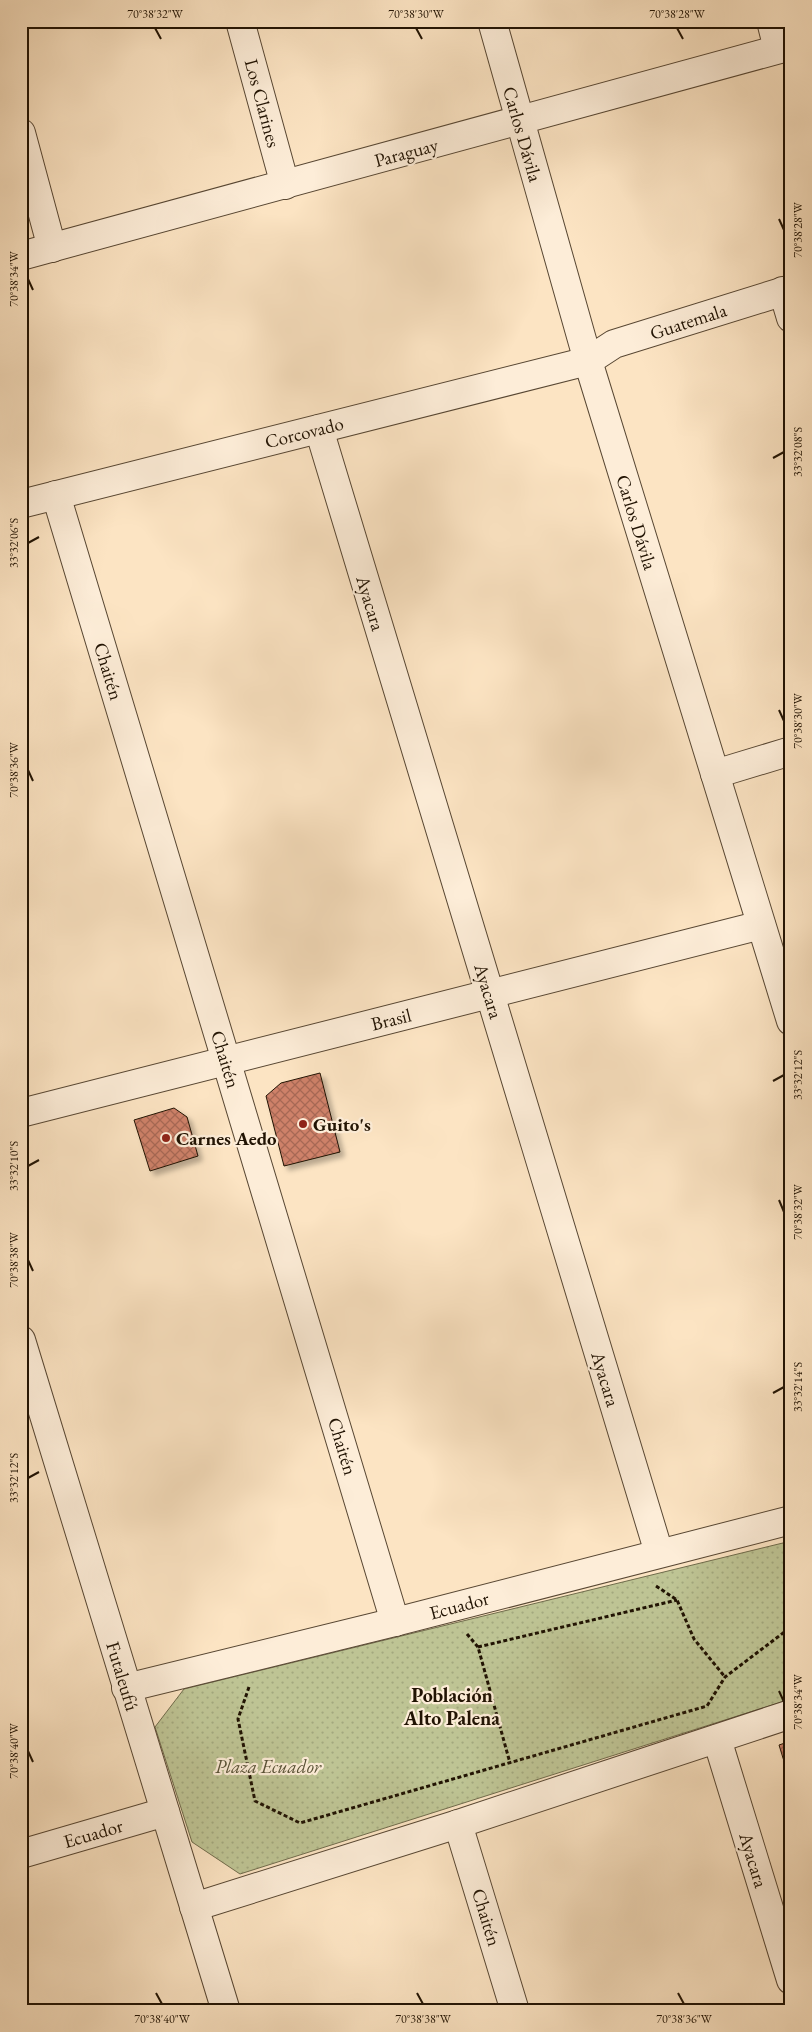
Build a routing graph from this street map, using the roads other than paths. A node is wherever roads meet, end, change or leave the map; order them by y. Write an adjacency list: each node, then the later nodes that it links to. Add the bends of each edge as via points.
1 (240, 21): 7 (street, Los Clarines)
2 (492, 21): 5 (street, Carlos Dávila)
3 (771, 21): 4 (street)
4 (785, 48): 5 (street, Paraguay)
5 (519, 120): 7 (street, Paraguay); 12 (street, Carlos Dávila)
6 (21, 134): 8 (street)
7 (285, 185): 8 (street, Paraguay)
8 (52, 248): 9 (street, Paraguay)
9 (21, 256)
10 (787, 290): 11 (street); 12 (street, Guatemala, via 614,344)
11 (791, 318)
12 (588, 361): 13 (street, Corcovado); 17 (street, Carlos Dávila)
13 (318, 429): 14 (street, Corcovado); 19 (street, Ayacara)
14 (56, 495): 15 (street, Corcovado); 21 (street, Chaitén)
15 (21, 504)
16 (791, 752): 17 (street)
17 (715, 774): 18 (street, Carlos Dávila)
18 (761, 925): 19 (street, Brasil); 20 (street, Carlos Dávila)
19 (490, 994): 21 (street, Brasil); 25 (street, Ayacara)
20 (791, 1021)
21 (227, 1061): 22 (street, Brasil); 26 (street, Chaitén)
22 (21, 1113)
23 (21, 1340): 27 (street, Futaleufú)
24 (791, 1520): 25 (street, Ecuador)
25 (659, 1553): 26 (street, Ecuador)
26 (395, 1622): 27 (street, Ecuador)
27 (126, 1688): 30 (street, Futaleufú)
28 (791, 1714): 29 (street)
29 (718, 1739): 31 (street); 34 (street, Ayacara)
30 (165, 1812): 32 (street, Ecuador); 33 (street, Futaleufú)
31 (458, 1824): 33 (street); 36 (street, Chaitén)
32 (21, 1854)
33 (194, 1907): 35 (street, Futaleufú)
34 (791, 1980)
35 (226, 2011)
36 (515, 2011)

